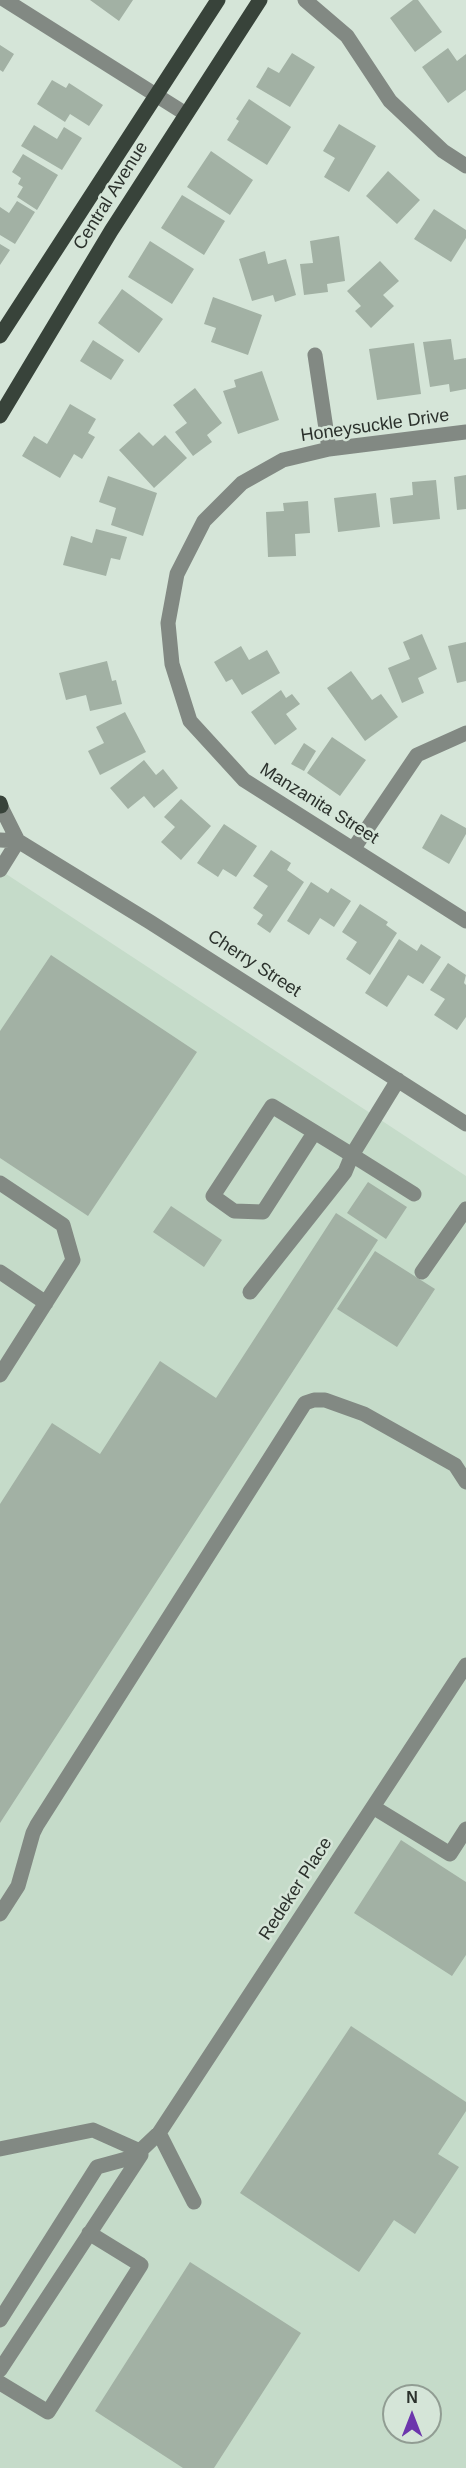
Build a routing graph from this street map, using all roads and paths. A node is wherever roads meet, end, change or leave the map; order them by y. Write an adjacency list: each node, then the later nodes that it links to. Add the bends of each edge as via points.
1 (5, 0): 5 (street)
2 (218, 0): 5 (main road, Central Avenue)
3 (260, 0): 6 (main road, Central Avenue)
4 (304, 0): 7 (street, via 347,36 390,101 443,152)
5 (156, 93): 6 (street); 8 (main road, Central Avenue)
6 (186, 114): 10 (main road, Central Avenue)
7 (466, 166)
8 (0, 336)
9 (315, 355): 12 (street)
10 (0, 416)
11 (466, 432): 12 (street, Honeysuckle Drive)
12 (329, 449): 13 (street, Honeysuckle Drive, via 284,460 242,483 204,522 177,574)
13 (168, 623): 18 (street, Manzanita Street, via 172,664 190,721 244,780)
14 (466, 733): 18 (street, via 417,755)
15 (0, 805): 17 (street)
16 (0, 840): 17 (street, Cherry Street)
17 (18, 841): 19 (street); 21 (street, Cherry Street)
18 (354, 848): 20 (street, Manzanita Street)
19 (0, 870)
20 (466, 921)
21 (398, 1080): 22 (street, Cherry Street); 24 (street)
22 (466, 1124)
23 (314, 1133): 23 (street, via 272,1106 213,1196 234,1211 263,1212); 24 (street)
24 (352, 1155): 26 (street); 30 (street, via 345,1173)
25 (0, 1183): 31 (street, via 63,1225 73,1260)
26 (414, 1194)
27 (466, 1209): 29 (street)
28 (0, 1272): 31 (street)
29 (422, 1272)
30 (250, 1292)
31 (46, 1303): 32 (street)
32 (0, 1375)
33 (466, 1482): 38 (street, via 455,1465 364,1414 325,1400 305,1403 37,1825 18,1886)
34 (466, 1665): 35 (street, Redeker Place)
35 (461, 1683): 36 (street, Redeker Place)
36 (373, 1807): 37 (street, via 450,1854); 39 (street, Redeker Place)
37 (466, 1828)
38 (0, 1914)
39 (159, 2133): 41 (street, Redeker Place); 42 (street)
40 (0, 2149): 41 (street, via 93,2130)
41 (141, 2153): 43 (street, Redeker Place); 44 (street, via 97,2167)
42 (194, 2202)
43 (89, 2233): 45 (street, Redeker Place); 46 (street, via 141,2265 48,2412)
44 (0, 2320)
45 (0, 2370)
46 (0, 2383)

